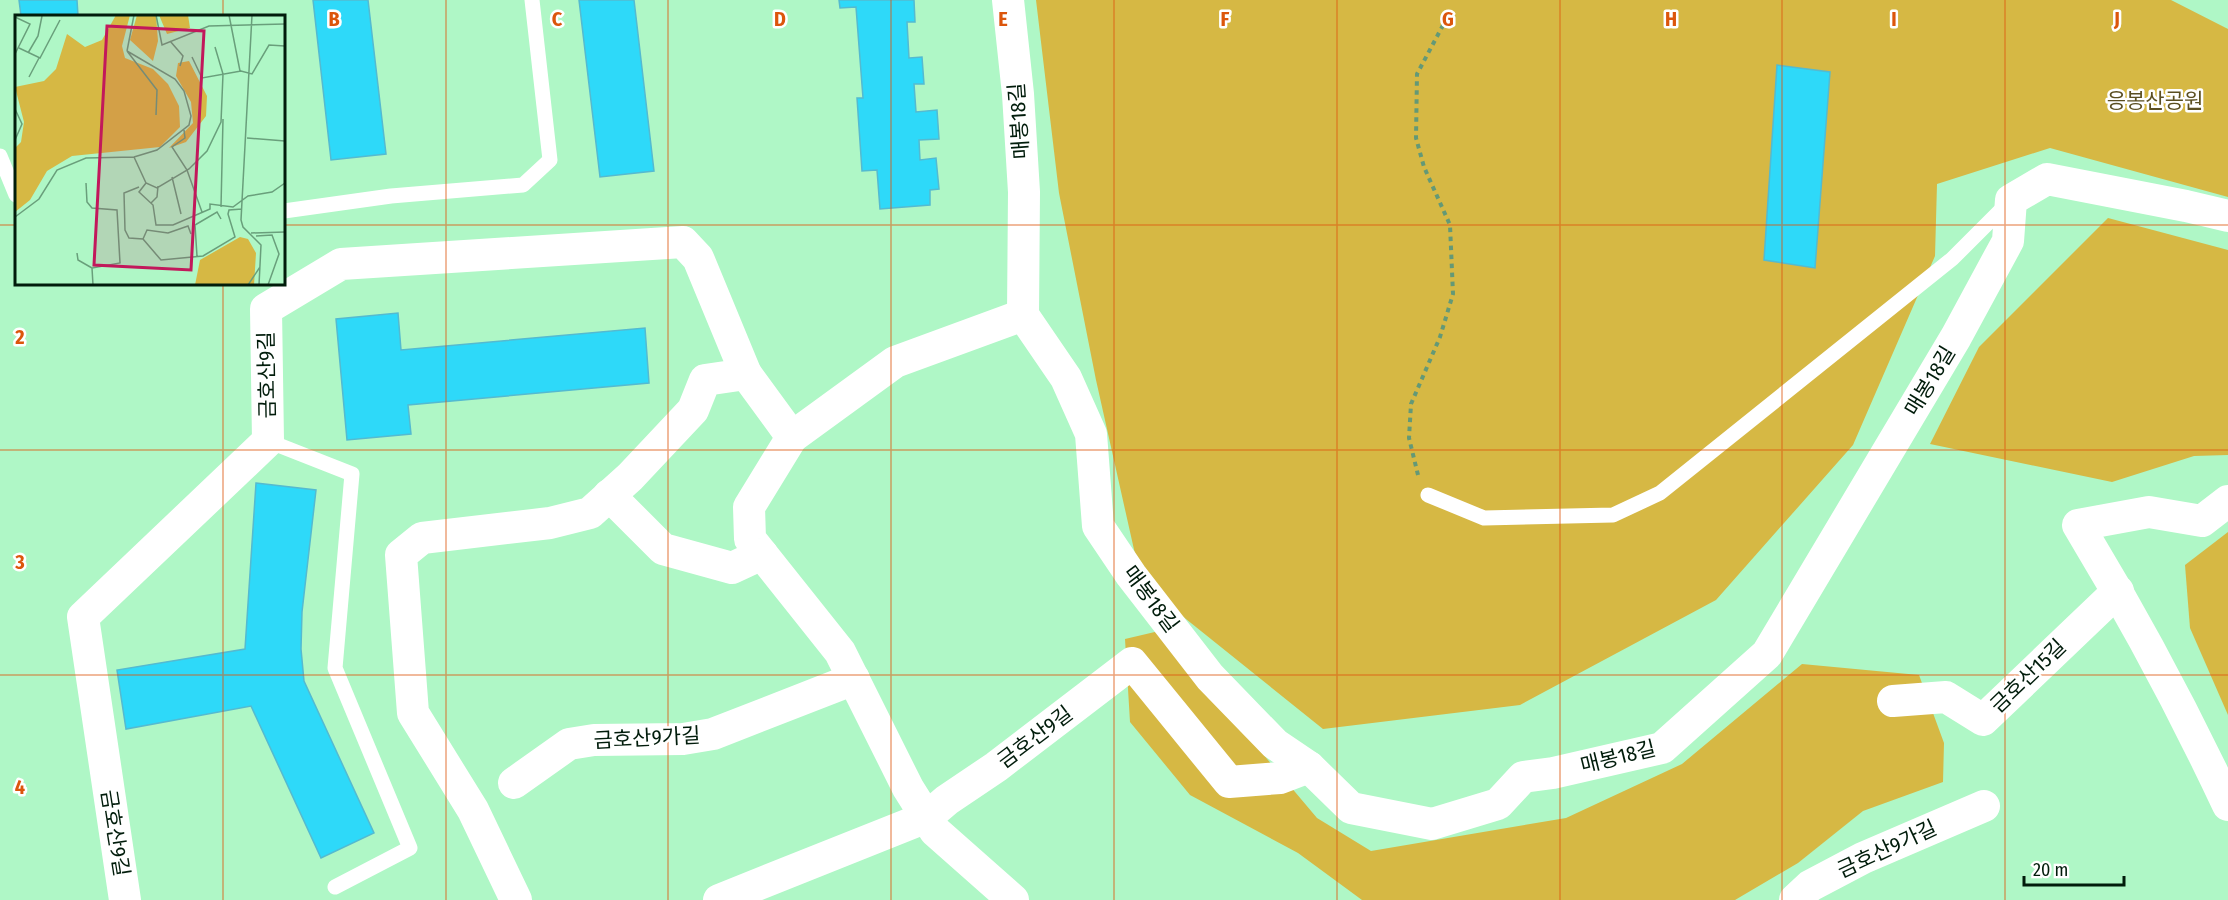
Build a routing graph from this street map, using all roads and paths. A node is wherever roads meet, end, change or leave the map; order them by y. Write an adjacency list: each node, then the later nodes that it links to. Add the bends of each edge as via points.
1 (532, 0): 7 (lane, via 550,160 523,184)
2 (1008, 0): 9 (street, 매봉18길, via 1024,192)
3 (1449, 14): 14 (path, via 1417,74 1416,138 1424,167 1450,225 1453,294 1440,337 1411,404 1409,438 1420,485)
4 (0, 156): 5 (lane)
5 (15, 193)
6 (2011, 200): 8 (street, via 2047,178); 14 (lane, via 1952,259 1660,493 1613,515 1484,518); 20 (street, 매봉18길, via 2008,241 1956,337 1767,654 1662,748 1523,777 1498,804 1432,824 1351,808)
7 (285, 211)
8 (2228, 216)
9 (1023, 315): 11 (street, via 895,362); 20 (street, 매봉18길, via 1066,378 1091,434 1098,526 1210,677 1275,744)
10 (746, 374): 11 (street); 12 (street, 금호산9길, via 698,258 683,242 341,264 266,309); 13 (street, via 705,380 693,410)
11 (792, 437): 16 (street, via 749,507 750,539)
12 (268, 441): 25 (lane, via 352,474 335,668 410,848); 26 (street, 금호산9길, via 82,617)
13 (609, 495): 16 (street, via 663,549 732,568); 27 (street, via 590,513 550,523 422,538 402,555 413,713 474,810)
14 (1428, 495)
15 (2228, 501): 17 (street, via 2202,521 2149,512 2078,525)
16 (762, 554): 18 (street, via 840,652)
17 (2118, 591): 19 (street, 금호산15길, via 1983,720 1946,697); 22 (street, via 2178,701)
18 (854, 679): 21 (street, 금호산9가길, via 713,734 683,740 594,740 569,744); 24 (street, via 908,788)
19 (1893, 701)
20 (1310, 767): 24 (street, 금호산9길, via 1280,778 1229,782 1132,663)
21 (514, 783)
22 (2228, 805)
23 (1984, 806): 30 (street, 금호산9가길, via 1863,858 1810,886)
24 (927, 817): 28 (street, 금호산9길); 29 (street, via 935,831)
25 (335, 887)
26 (125, 900)
27 (516, 900)
28 (719, 900)
29 (1013, 900)
30 (1795, 900)

